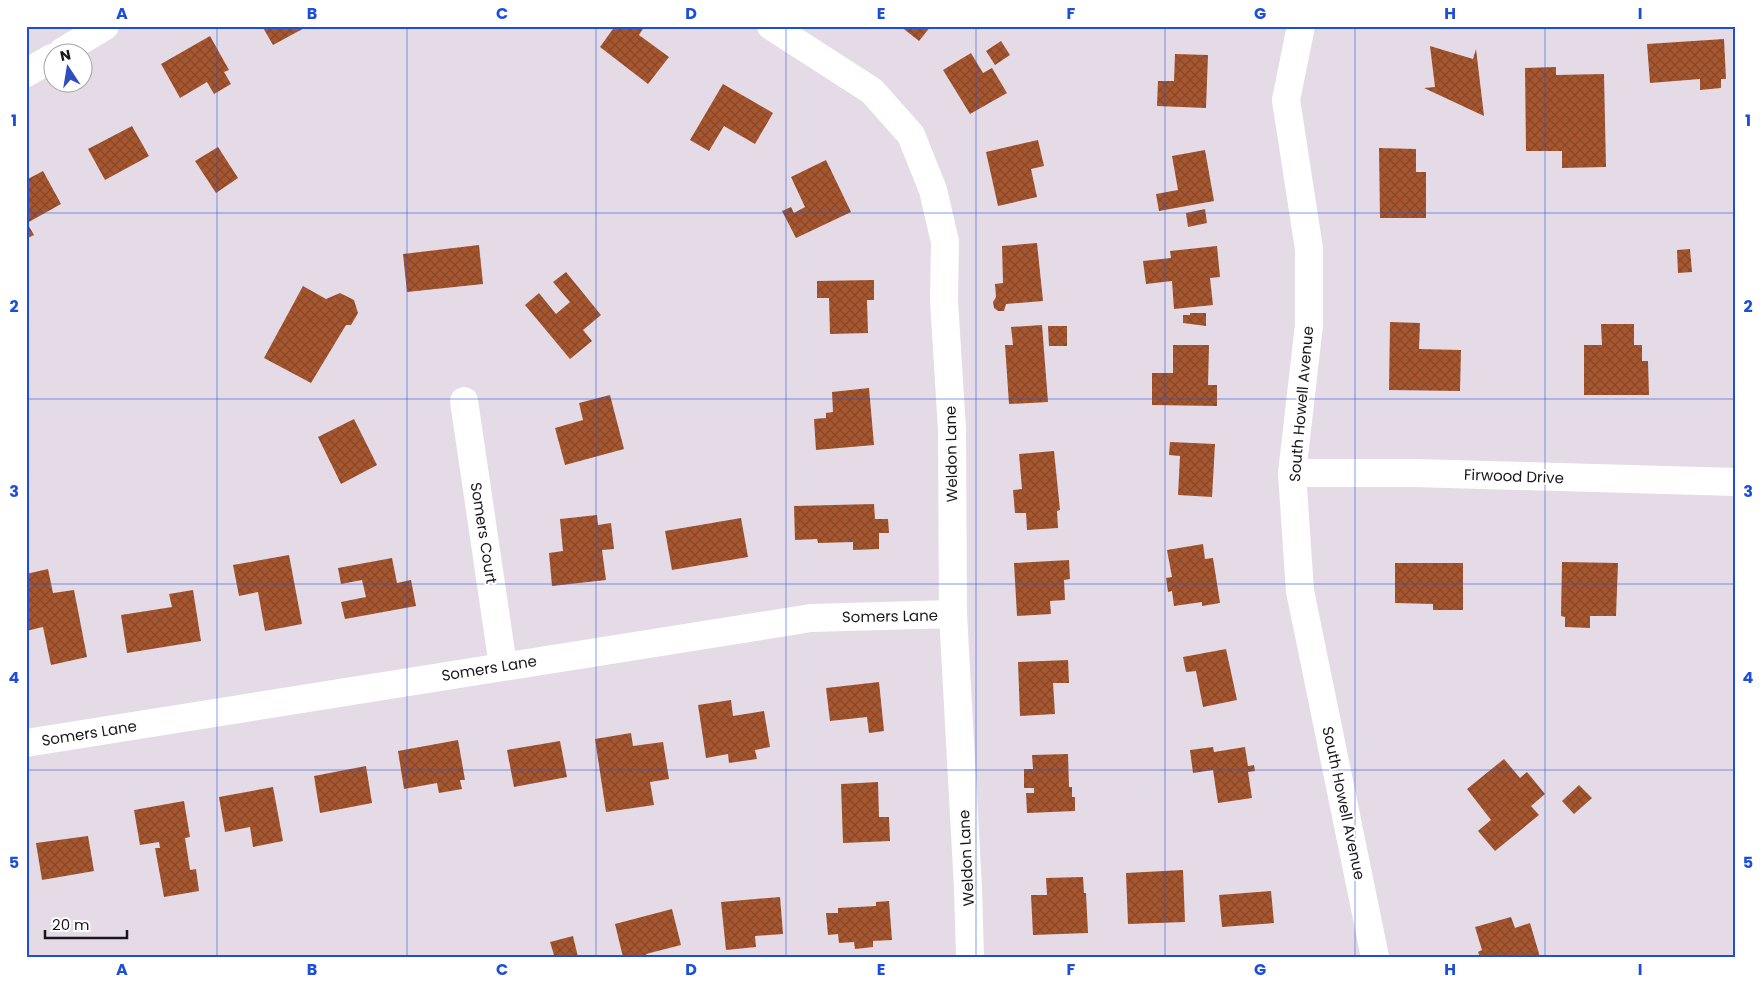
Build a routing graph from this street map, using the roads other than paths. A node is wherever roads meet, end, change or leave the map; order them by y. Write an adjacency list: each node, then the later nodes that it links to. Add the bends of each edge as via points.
1 (105, 26): 4 (street)
2 (770, 26): 10 (street, Weldon Lane, via 872,91 911,135 933,190 945,242)
3 (1301, 26): 8 (street, South Howell Avenue, via 1286,100 1309,248 1309,325)
4 (79, 42)
5 (42, 64): 6 (street)
6 (26, 73)
7 (464, 401): 11 (street, Somers Court)
8 (1292, 473): 9 (street, Firwood Drive); 14 (street, South Howell Avenue, via 1300,591)
9 (1736, 482)
10 (954, 614): 11 (street, Somers Lane, via 811,618); 13 (street, Weldon Lane)
11 (504, 666): 12 (street, Somers Lane)
12 (26, 743)
13 (970, 957)
14 (1375, 957)

